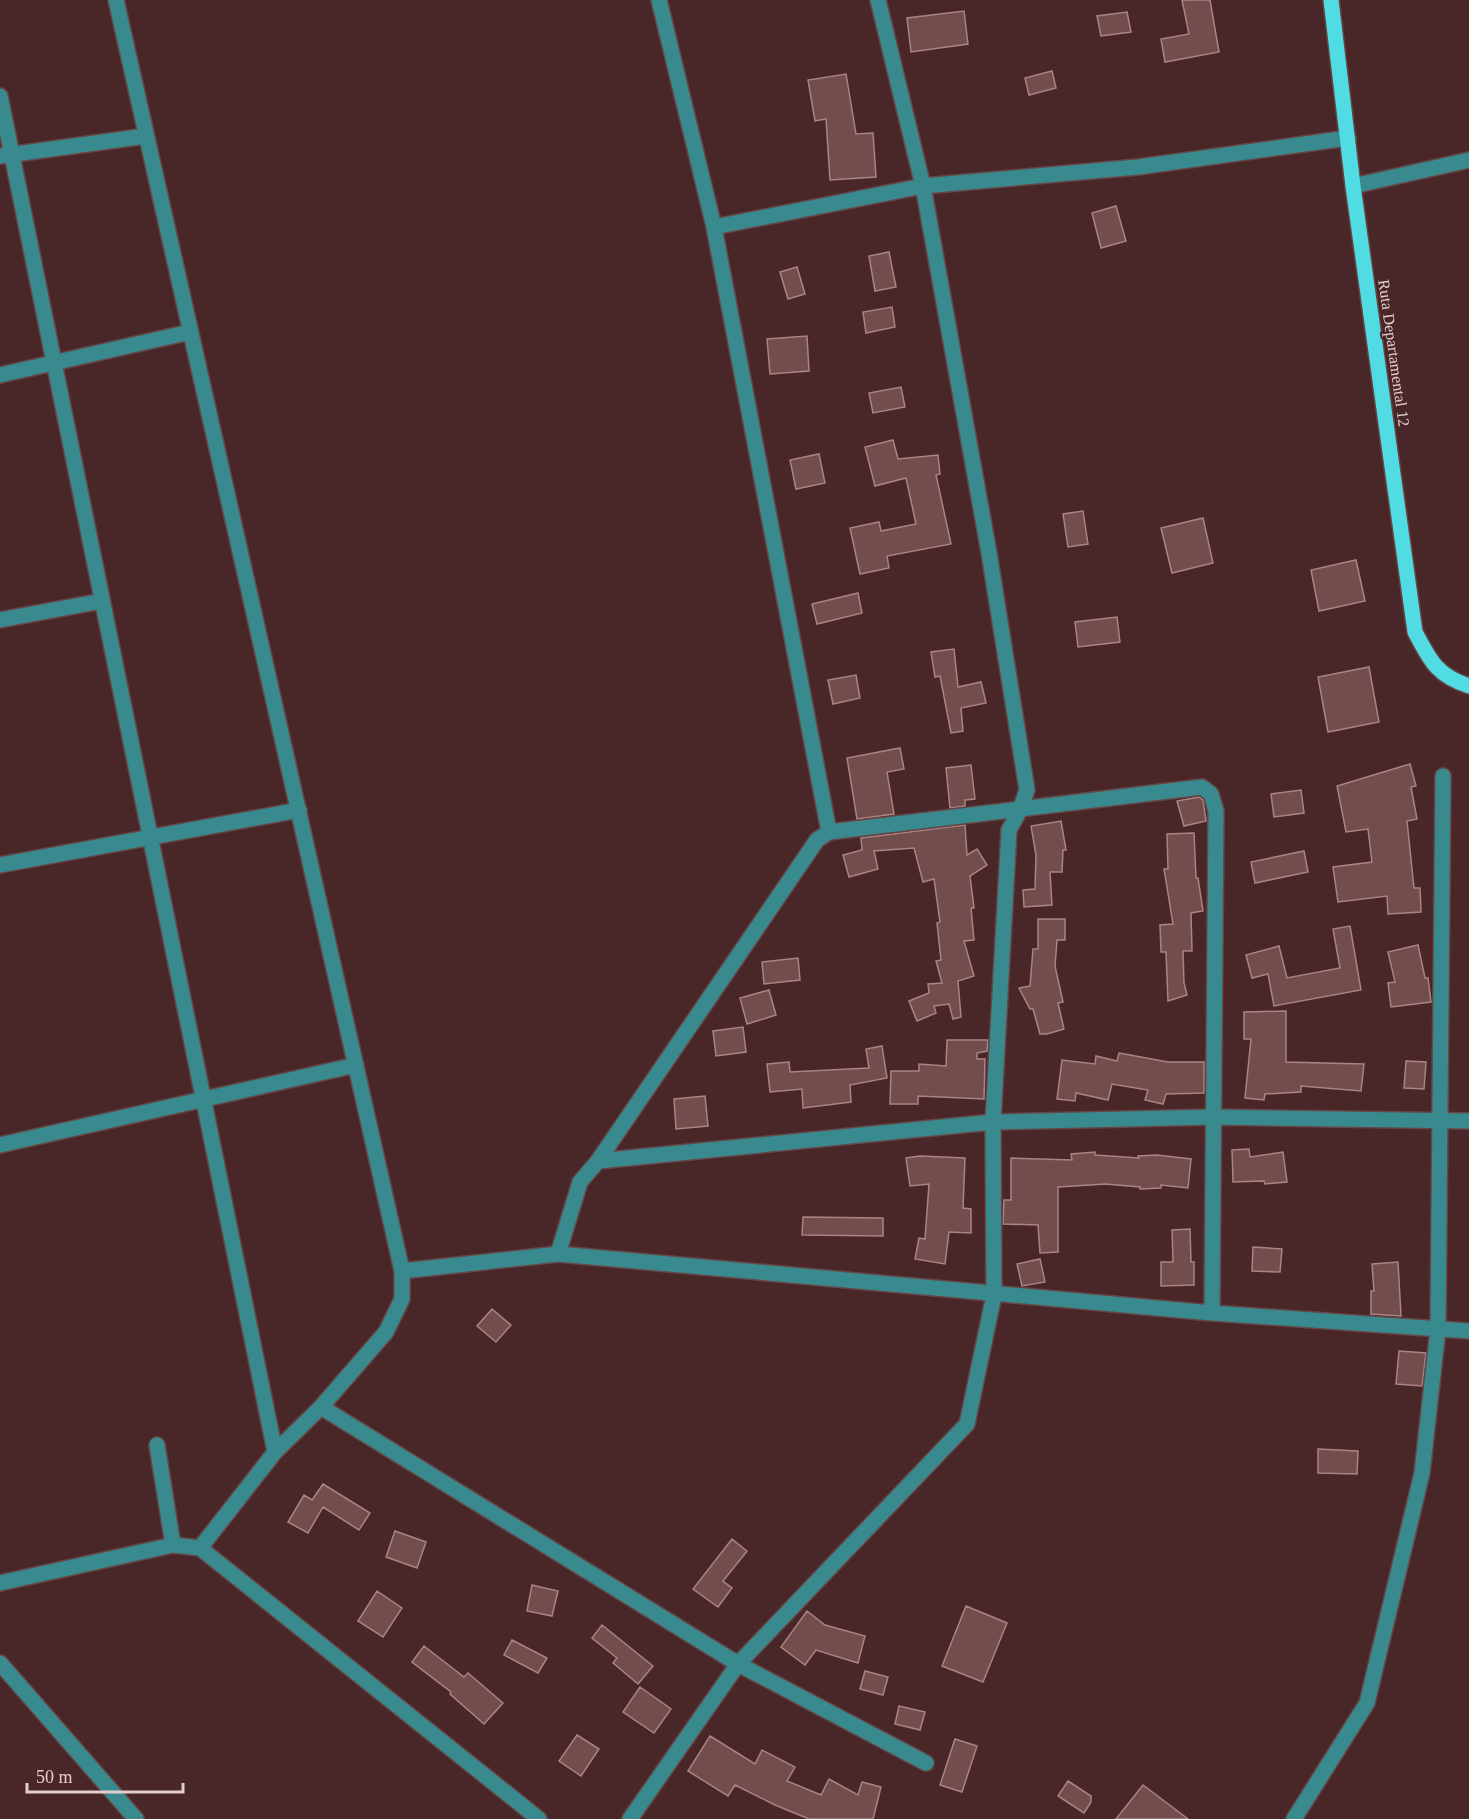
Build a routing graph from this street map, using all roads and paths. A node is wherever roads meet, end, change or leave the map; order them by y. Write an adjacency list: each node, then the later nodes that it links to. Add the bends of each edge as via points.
1 (116, 0): 6 (street)
2 (659, 0): 12 (street)
3 (878, 0): 10 (street)
4 (1331, 0): 7 (main road, Ruta Departamental 12)
5 (0, 96): 8 (street)
6 (147, 136): 8 (street); 13 (street)
7 (1348, 138): 10 (street, via 1138,167); 11 (main road, Ruta Departamental 12)
8 (6, 155): 14 (street)
9 (1469, 160): 11 (street)
10 (922, 186): 12 (street); 21 (street, via 989,553 1027,790)
11 (1353, 186): 18 (main road, Ruta Departamental 12, via 1415,632 1431,662 1452,680)
12 (714, 227): 22 (street)
13 (190, 332): 14 (street); 20 (street)
14 (54, 363): 15 (street); 16 (street)
15 (0, 375)
16 (102, 601): 17 (street); 23 (street)
17 (0, 620)
18 (1469, 686)
19 (1443, 776): 28 (street)
20 (299, 810): 23 (street); 25 (street)
21 (1020, 810): 22 (street); 27 (street, via 1202,787 1211,794 1216,811); 30 (street, via 1009,830)
22 (829, 832): 32 (street, via 818,840)
23 (150, 837): 24 (street); 26 (street)
24 (0, 865)
25 (356, 1065): 26 (street); 34 (street)
26 (204, 1099): 31 (street); 41 (street)
27 (1214, 1117): 28 (street); 30 (street); 36 (street)
28 (1440, 1120): 29 (street); 37 (street)
29 (1469, 1121)
30 (993, 1122): 32 (street); 35 (street)
31 (0, 1145)
32 (598, 1161): 33 (street, via 580,1182)
33 (558, 1254): 34 (street); 35 (street)
34 (402, 1271): 39 (street, via 402,1299 386,1332)
35 (994, 1295): 36 (street); 46 (street, via 967,1424)
36 (1212, 1313): 37 (street)
37 (1438, 1329): 38 (street); 51 (street, via 1422,1473 1367,1703)
38 (1469, 1331)
39 (321, 1407): 41 (street); 46 (street)
40 (157, 1446): 42 (street)
41 (275, 1452): 43 (street)
42 (173, 1545): 43 (street); 44 (street)
43 (200, 1548): 49 (street)
44 (0, 1582)
45 (0, 1663): 48 (street)
46 (738, 1664): 47 (street); 50 (street)
47 (926, 1763)
48 (136, 1819)
49 (539, 1819)
50 (630, 1819)
51 (1294, 1819)

